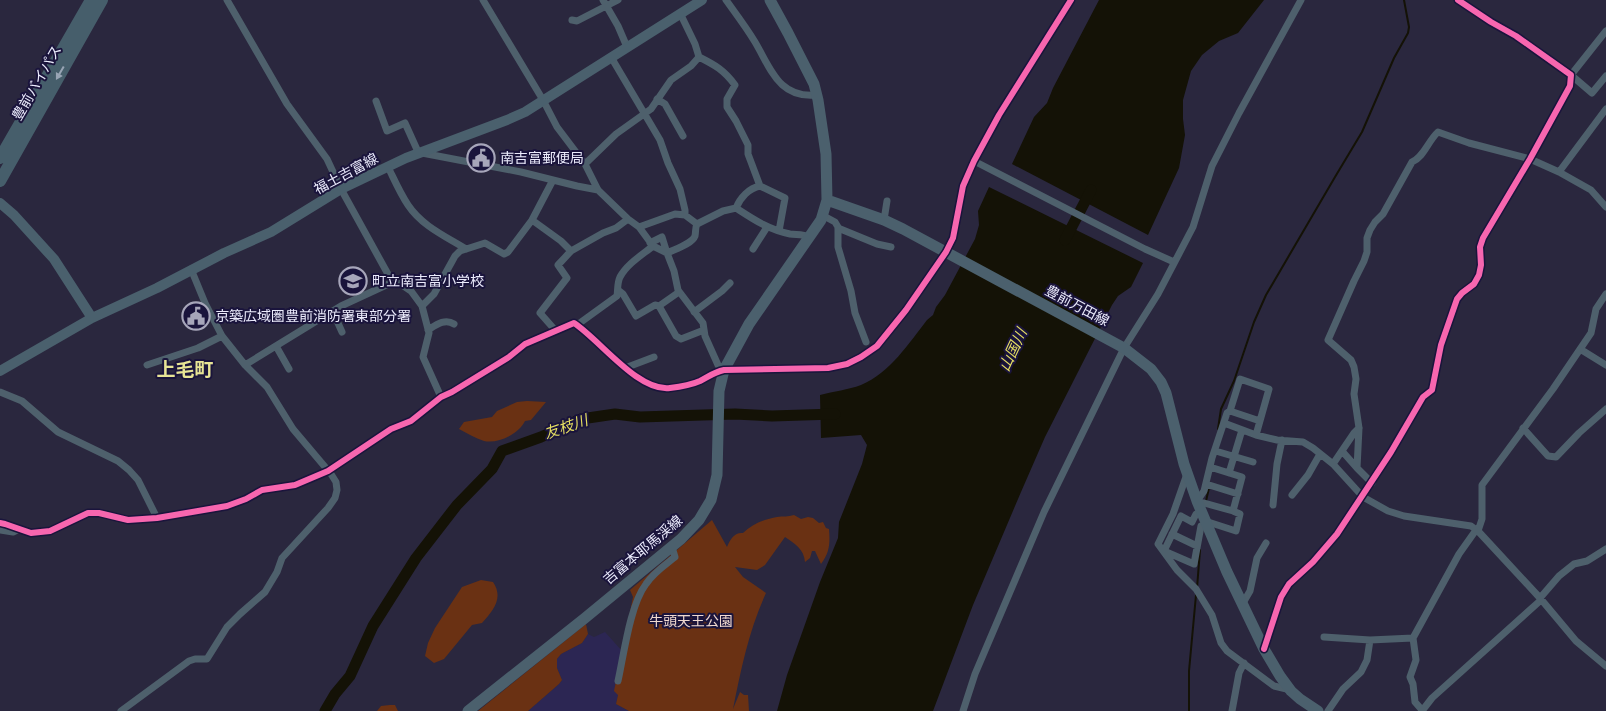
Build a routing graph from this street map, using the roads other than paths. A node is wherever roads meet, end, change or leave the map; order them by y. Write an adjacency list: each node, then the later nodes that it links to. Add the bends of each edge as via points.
1 (91, 0): 29 (highway, 豊前バイパス)
2 (102, 0): 36 (highway, 豊前バイパス, one-way to 36)
3 (227, 0): 38 (street, via 287,104 327,159)
4 (618, 0): 12 (street)
5 (702, 0): 13 (main road, 福土吉富線)
6 (726, 0): 21 (street, via 780,82 796,94)
7 (770, 0): 21 (main road)
8 (1071, 0): 31 (street, via 999,115)
9 (1301, 0): 63 (street, via 1212,166 1193,226)
10 (1458, 0): 19 (street)
11 (487, 1): 23 (street, via 499,29)
12 (604, 4): 14 (street, via 577,21); 16 (street)
13 (680, 13): 16 (main road, 福土吉富線); 18 (street)
14 (572, 20)
15 (1606, 31): 19 (street)
16 (627, 46): 17 (main road, 福土吉富線)
17 (611, 57): 23 (main road, 福土吉富線); 26 (street)
18 (699, 57): 22 (street, via 671,80); 37 (street, via 717,66 735,85 727,107 748,145 748,154)
19 (1571, 75): 20 (street, via 1592,93); 30 (street, via 1570,86)
20 (1606, 76)
21 (817, 95): 40 (main road, via 826,154)
22 (657, 99): 26 (street); 27 (street, via 665,104)
23 (543, 100): 28 (main road, 福土吉富線, via 508,120); 32 (street, via 556,127)
24 (376, 101): 28 (street, via 387,131 405,123)
25 (1606, 109): 34 (street)
26 (644, 114): 32 (street, via 616,134); 45 (street, via 660,140 680,189)
27 (683, 136)
28 (420, 153): 33 (main road, 福土吉富線); 35 (street)
29 (0, 158)
30 (1530, 159): 34 (street); 100 (street, via 1438,132 1418,160 1412,162 1383,214 1370,230 1364,262 1328,340 1351,360 1354,368); 116 (street, via 1483,238 1479,275 1457,299 1441,345 1432,390 1423,397)
31 (977, 162): 62 (street, via 963,186); 63 (street)
32 (584, 164): 39 (street)
33 (388, 167): 38 (main road, 福土吉富線); 57 (street, via 408,205 419,218)
34 (1559, 172): 43 (street, via 1591,190)
35 (553, 180): 39 (street); 48 (street)
36 (0, 181)
37 (760, 186): 44 (street, via 754,187); 54 (street, via 785,198)
38 (341, 190): 64 (main road, 福土吉富線, via 271,232); 65 (street, via 388,276)
39 (598, 190): 47 (street)
40 (827, 200): 46 (main road, 吉富本耶馬渓線); 49 (main road, 豊前万田線)
41 (887, 201): 49 (street)
42 (0, 203): 74 (main road, via 54,259)
43 (1606, 207)
44 (736, 208): 50 (street); 51 (street)
45 (685, 215): 50 (street); 52 (street, via 675,214)
46 (822, 216): 53 (street, via 835,222); 55 (main road, 吉富本耶馬渓線)
47 (628, 218): 52 (street); 60 (street, via 623,224)
48 (532, 220): 57 (street, via 504,254 485,243); 60 (street)
49 (884, 220): 62 (main road, 豊前万田線)
50 (697, 224): 61 (street, via 691,241)
51 (767, 227): 54 (street); 59 (street)
52 (639, 228): 56 (street)
53 (838, 228): 58 (street); 82 (street, via 838,247 854,313)
54 (779, 231): 55 (street)
55 (809, 237): 93 (main road, 吉富本耶馬渓線, via 749,324)
56 (651, 244): 61 (street); 61 (street, via 662,237); 67 (street, via 620,277)
57 (466, 248): 70 (street, via 455,256 434,294)
58 (891, 248)
59 (753, 249)
60 (571, 251): 78 (street, via 558,264 567,278 540,313)
61 (667, 253): 68 (street)
62 (949, 253): 84 (main road, 豊前万田線); 93 (street, via 877,346 861,357 828,368)
63 (1174, 262): 84 (street, via 1158,294)
64 (191, 269): 74 (main road, 福土吉富線); 81 (street)
65 (394, 281): 70 (street, via 411,290); 72 (street)
66 (730, 282): 73 (street)
67 (618, 290): 71 (street, via 636,316 655,305); 76 (street, via 617,296)
68 (679, 292): 71 (street); 73 (street)
69 (1606, 294): 85 (street, via 1596,309 1592,333)
70 (422, 306): 77 (street)
71 (659, 306): 79 (street, via 681,339)
72 (333, 312): 80 (street); 83 (street)
73 (694, 312): 79 (street, via 703,323)
74 (92, 318): 92 (main road, 福土吉富線)
75 (454, 324): 77 (street, via 439,323)
76 (577, 325): 78 (street, via 574,323); 90 (street)
77 (428, 330): 95 (street, via 423,356)
78 (555, 330): 95 (street, via 525,344)
79 (704, 330): 93 (street, via 718,365)
80 (342, 332)
81 (222, 336): 87 (street, via 198,348); 88 (street)
82 (866, 342)
83 (276, 346): 88 (street); 91 (street)
84 (1121, 346): 115 (main road, 豊前万田線, via 1151,369 1161,382); 149 (street, via 1044,512 975,674)
85 (1580, 349): 89 (street); 101 (street)
86 (654, 357): 90 (street)
87 (147, 365)
88 (245, 365): 113 (street, via 267,387 293,429)
89 (1606, 365)
90 (625, 368): 93 (street, via 661,389 698,382)
91 (289, 369)
92 (0, 370)
93 (724, 370): 133 (main road, 吉富本耶馬渓線, via 719,391 716,484 695,525)
94 (0, 392): 123 (street, via 22,401 58,432 118,461 138,480)
95 (441, 397): 113 (street, via 411,421 391,429)
96 (1606, 409): 101 (street, via 1556,457 1548,456)
97 (1230, 411): 98 (street); 98 (street, via 1240,379 1270,389); 99 (street)
98 (1260, 421): 103 (street)
99 (1224, 423): 102 (street); 111 (street)
100 (1359, 428): 105 (street); 112 (street)
101 (1524, 428): 129 (street, via 1482,486 1482,519)
102 (1242, 430): 103 (street); 108 (street)
103 (1256, 435): 104 (street)
104 (1282, 440): 107 (street, via 1303,442); 121 (street)
105 (1342, 451): 110 (street); 112 (street)
106 (1219, 452): 108 (street)
107 (1320, 454): 110 (street); 119 (street)
108 (1234, 457): 109 (street); 114 (street)
109 (1253, 462)
110 (1333, 464): 120 (street)
111 (1210, 467): 114 (street); 117 (street)
112 (1357, 468): 116 (street)
113 (328, 472): 123 (street, via 295,485 262,490 227,506); 147 (street, via 336,482 335,498 282,558 265,592 228,627 207,659 189,661)
114 (1229, 473): 118 (street, via 1242,478)
115 (1187, 474): 124 (main road, 豊前万田線); 135 (street, via 1158,544)
116 (1372, 482): 120 (street)
117 (1206, 484): 118 (street); 124 (street)
118 (1238, 494): 122 (street)
119 (1292, 495)
120 (1363, 497): 129 (street, via 1404,516 1470,526); 141 (street, via 1319,555 1281,597)
121 (1273, 505)
122 (1234, 511): 124 (street); 124 (street, via 1240,514 1236,531)
123 (157, 518): 127 (street, via 128,520 88,514 50,532 31,533)
124 (1203, 518): 125 (street); 125 (street, via 1196,514); 132 (street); 137 (main road, 豊前万田線)
125 (1192, 522): 130 (street, via 1180,516)
126 (0, 524): 127 (street)
127 (20, 529): 128 (street, via 13,532)
128 (0, 530)
129 (1477, 530): 136 (street); 139 (street, via 1459,554)
130 (1172, 534): 132 (street); 135 (street)
131 (1266, 543): 137 (street, via 1257,558 1250,591)
132 (1197, 546): 135 (street, via 1194,564)
133 (672, 547): 144 (street, via 675,557 650,578 639,595); 148 (main road, 吉富本耶馬渓線)
134 (1606, 549): 136 (street, via 1587,561 1574,564)
135 (1164, 551): 142 (street, via 1196,589 1212,615 1221,643)
136 (1540, 599): 143 (street, via 1576,641); 146 (street)
137 (1243, 603): 141 (main road, 豊前万田線)
138 (1324, 637): 140 (street)
139 (1414, 638): 140 (street); 146 (street, via 1416,660 1410,677 1414,684 1415,702)
140 (1370, 640): 152 (street, via 1367,660 1361,672 1343,689)
141 (1264, 649): 145 (main road, 豊前万田線)
142 (1244, 663): 145 (street, via 1274,686); 150 (street)
143 (1606, 666)
144 (618, 681)
145 (1291, 691): 151 (main road, 豊前万田線)
146 (1422, 710)
147 (121, 711)
148 (468, 711)
149 (963, 711)
150 (1232, 711)
151 (1318, 711)
152 (1328, 711)

